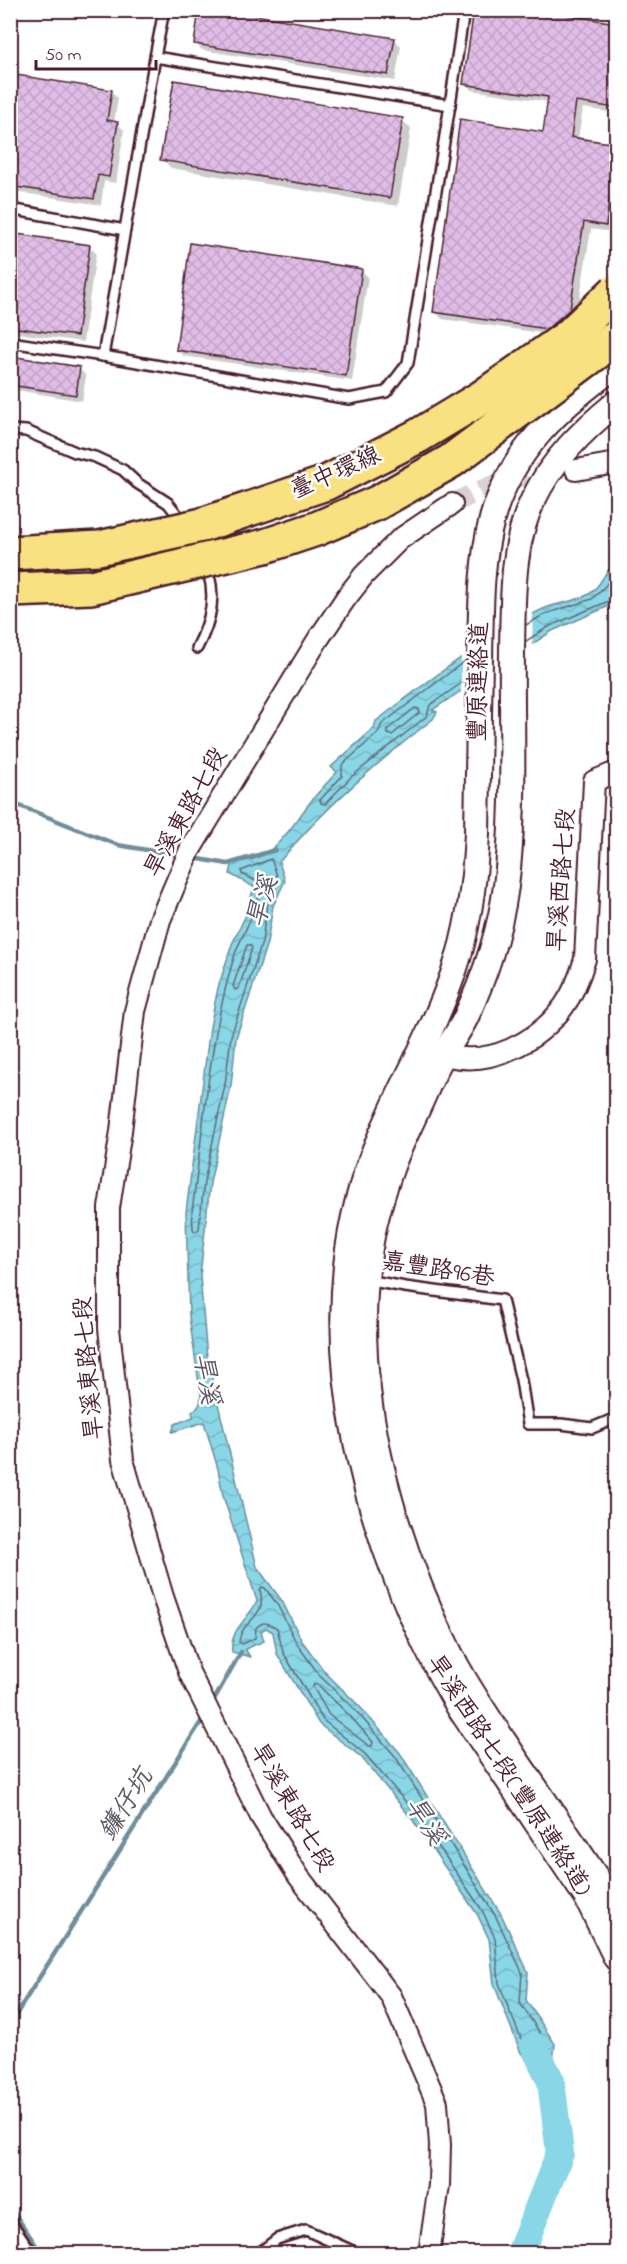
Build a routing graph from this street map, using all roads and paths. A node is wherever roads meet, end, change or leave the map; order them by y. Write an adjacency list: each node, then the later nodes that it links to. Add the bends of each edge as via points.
1 (164, 10): 3 (lane)
2 (464, 10): 4 (lane)
3 (155, 57): 4 (lane); 6 (lane)
4 (450, 105): 10 (lane, via 408,363 386,392 348,399)
5 (10, 209): 6 (lane)
6 (125, 230): 10 (lane)
7 (616, 291): 17 (highway, 臺中環線, bridge, via 569,336 481,398 418,436 326,483 202,525 99,548)
8 (616, 338): 18 (highway, 臺中環線, bridge, via 451,461 377,503 316,529 265,546 91,587)
9 (10, 342): 10 (lane)
10 (103, 356)
11 (616, 366): 21 (street, 豐原連絡道, via 571,400 535,436 513,470 496,508 485,557 481,611 475,867 465,927)
12 (616, 403): 21 (street, 豐原連絡道, via 578,435 558,459 533,499 522,530 513,615 512,780 506,887 485,973 465,1018)
13 (10, 430): 19 (lane, via 26,431 95,457 123,470 168,503 197,546 212,586 213,606)
14 (616, 463): 15 (street)
15 (576, 470)
16 (452, 504): 30 (street, 旱溪東路七段, via 400,539 346,598 190,850 160,920 135,1011 109,1208 109,1328 123,1460 163,1597 189,1672 261,1817 299,1877 391,1996 429,2082 437,2103 440,2145 439,2185)
17 (10, 553)
18 (10, 590)
19 (197, 648)
20 (616, 772): 21 (street, 旱溪西路七段, via 594,782 585,959 566,1004 538,1033 512,1048 477,1058 454,1057)
21 (434, 1047): 22 (street, 旱溪西路七段(豐原連絡道), via 374,1225); 25 (street, 旱溪西路七段(豐原連絡道), via 390,1114 370,1160 351,1232 343,1306 347,1389 354,1430 375,1519 402,1596 427,1650 472,1730 586,1898)
22 (366, 1280): 23 (lane, 嘉豐路96巷, via 502,1300 528,1424 592,1428); 24 (street, 旱溪西路七段(豐原連絡道), via 365,1335 371,1407 392,1505 415,1574 452,1658 478,1702)
23 (616, 1418)
24 (616, 1911)
25 (616, 1958)
26 (10, 2221): 27 (lane)
27 (33, 2253)
28 (258, 2253): 29 (lane, via 277,2238 306,2230)
29 (359, 2253)
30 (429, 2253)

